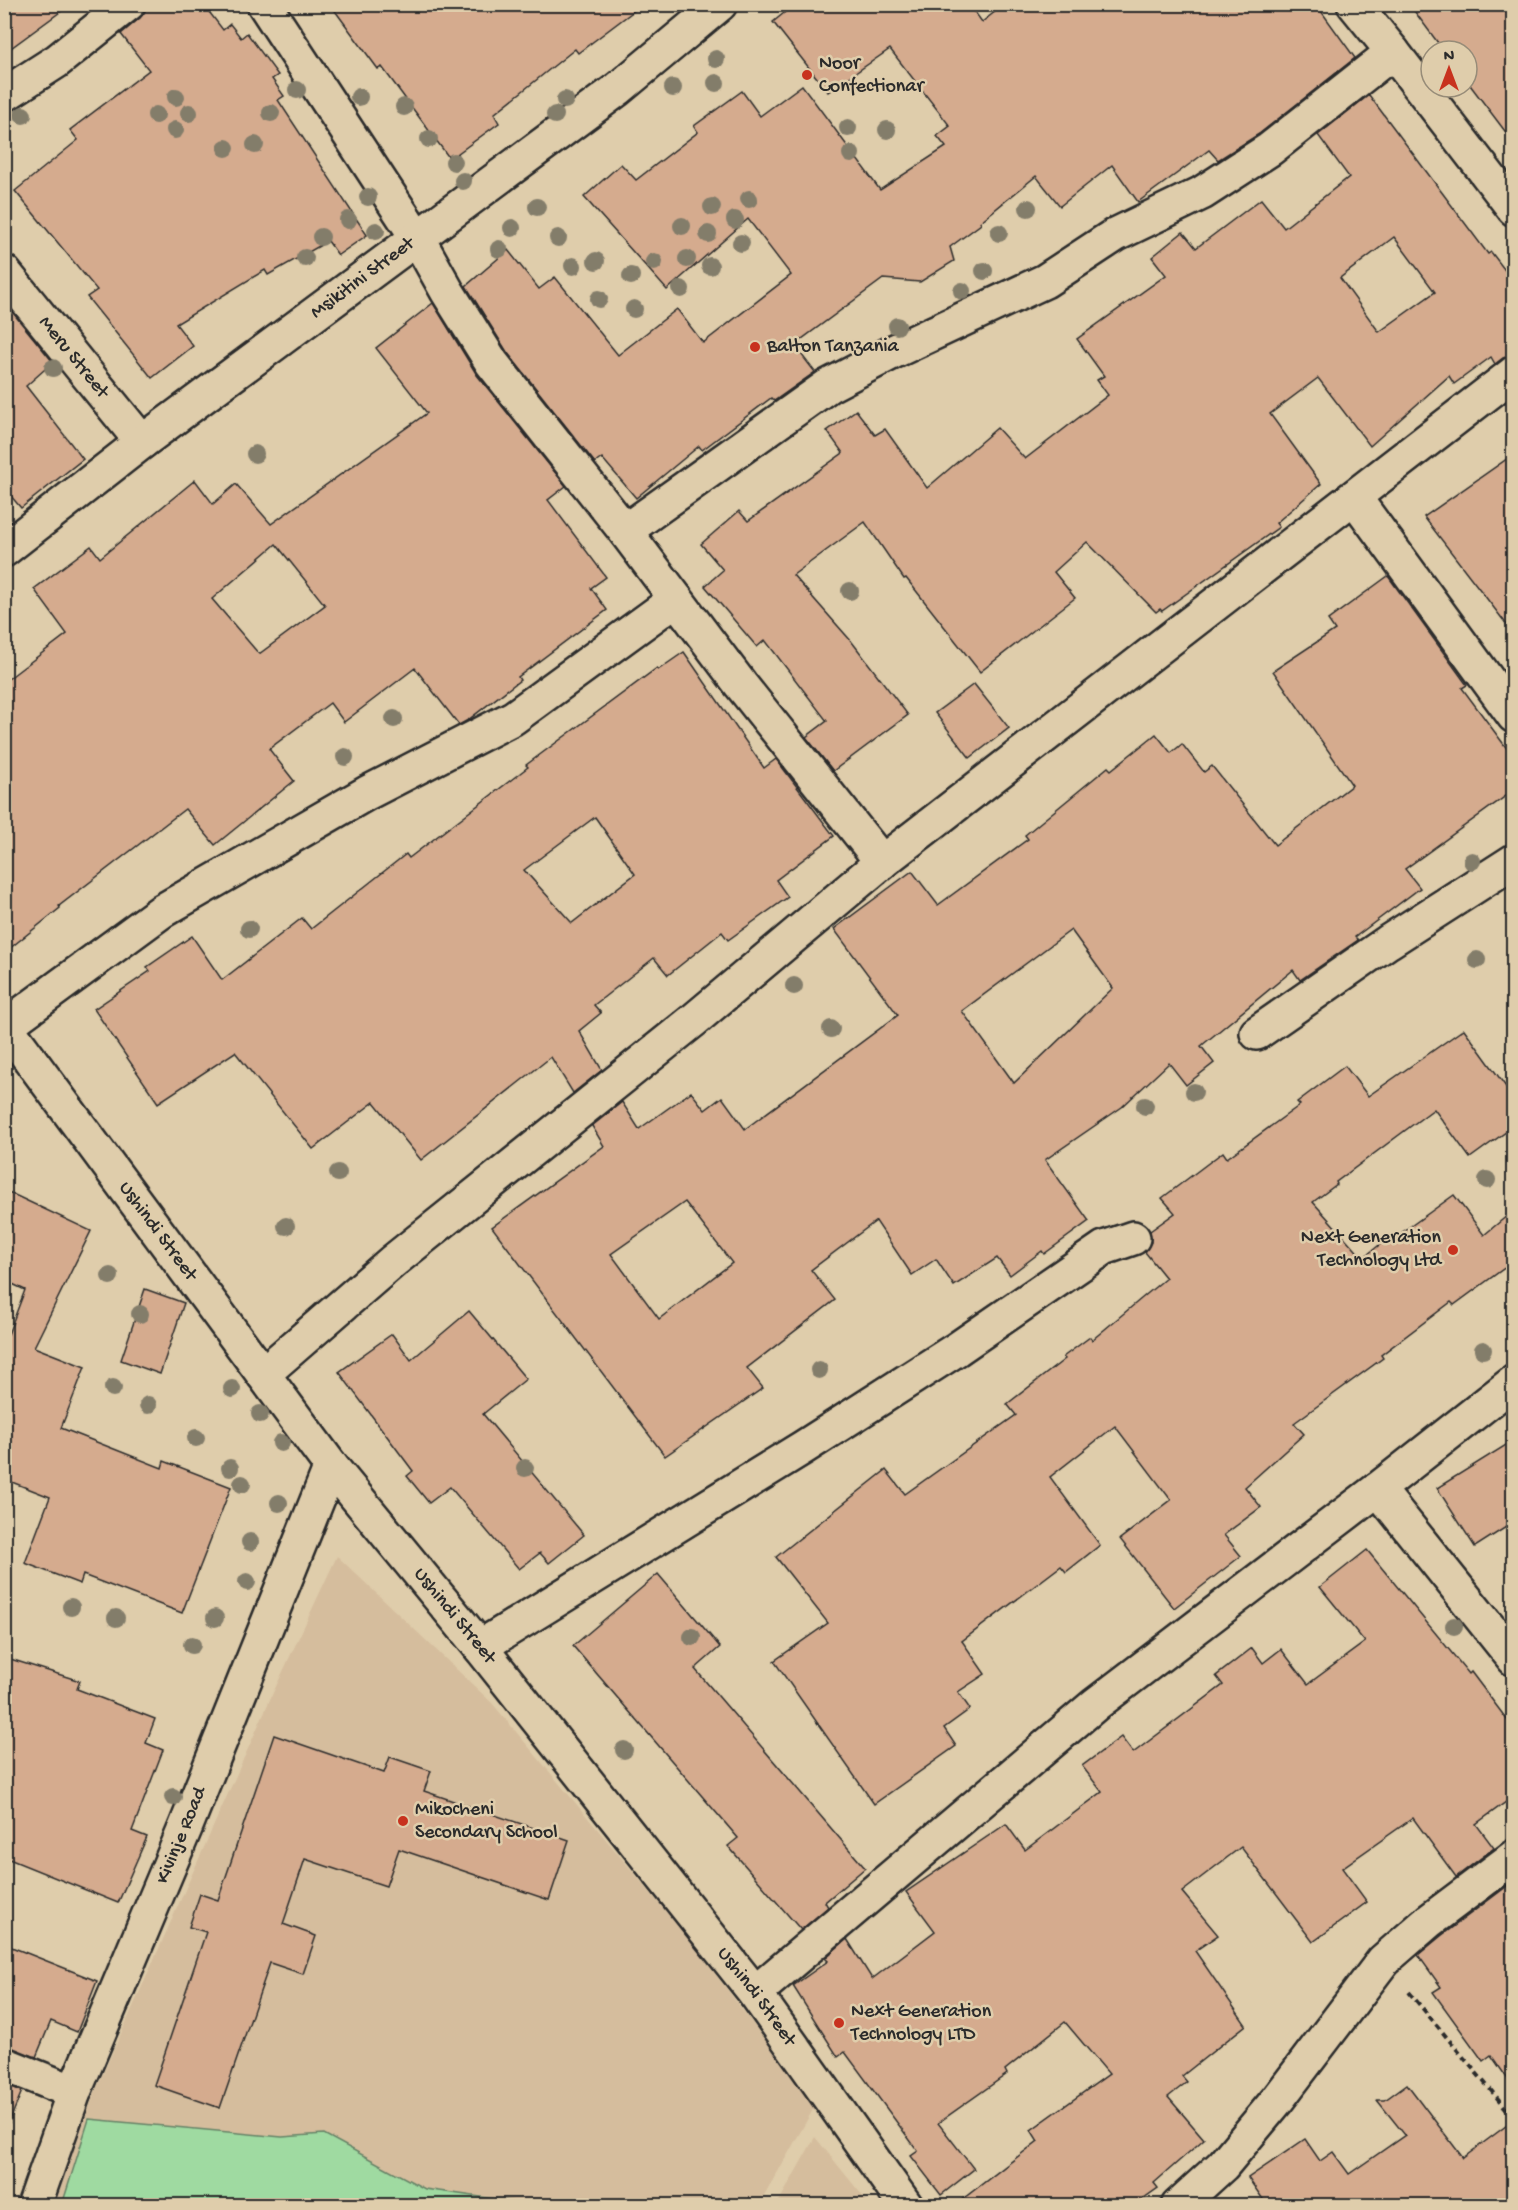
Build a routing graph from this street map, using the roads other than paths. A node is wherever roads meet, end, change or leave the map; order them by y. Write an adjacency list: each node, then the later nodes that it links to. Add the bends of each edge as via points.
1 (128, 4): 6 (street, via 57,61)
2 (264, 4): 8 (street)
3 (720, 4): 8 (street, Msikitini Street, via 618,89)
4 (1354, 4): 5 (street)
5 (1393, 52): 7 (street); 13 (street, via 1270,149 1202,193 1115,235 1045,281 828,386)
6 (4, 95)
7 (1514, 209)
8 (418, 238): 11 (street, Msikitini Street); 13 (street, via 492,363)
9 (4, 272): 11 (street, Meru Street)
10 (1514, 373): 12 (street)
11 (142, 442): 14 (street, Msikitini Street)
12 (1354, 497): 16 (street); 18 (street)
13 (625, 531): 15 (street)
14 (4, 550)
15 (676, 600): 18 (street); 19 (street, via 513,718 367,793 162,911)
16 (1514, 716)
17 (1514, 861): 20 (street)
18 (882, 862): 22 (street, via 694,1020 392,1262)
19 (5, 1025): 22 (street, Ushindi Street)
20 (1257, 1033)
21 (1133, 1238): 26 (street, via 1104,1248 957,1349)
22 (262, 1374): 24 (street, Ushindi Street)
23 (1514, 1382): 25 (street)
24 (331, 1466): 26 (street, Ushindi Street); 31 (street, Kivinje Road)
25 (1378, 1490): 27 (street); 29 (street, via 1096,1704)
26 (480, 1647): 29 (street, Ushindi Street)
27 (1514, 1659)
28 (1514, 1857): 34 (street, via 1383,1961 1278,2099 1222,2165)
29 (755, 1993): 33 (street, Ushindi Street)
30 (4, 2064): 31 (street)
31 (74, 2092): 32 (street, Kivinje Road)
32 (34, 2205)
33 (906, 2205)
34 (1179, 2205)

